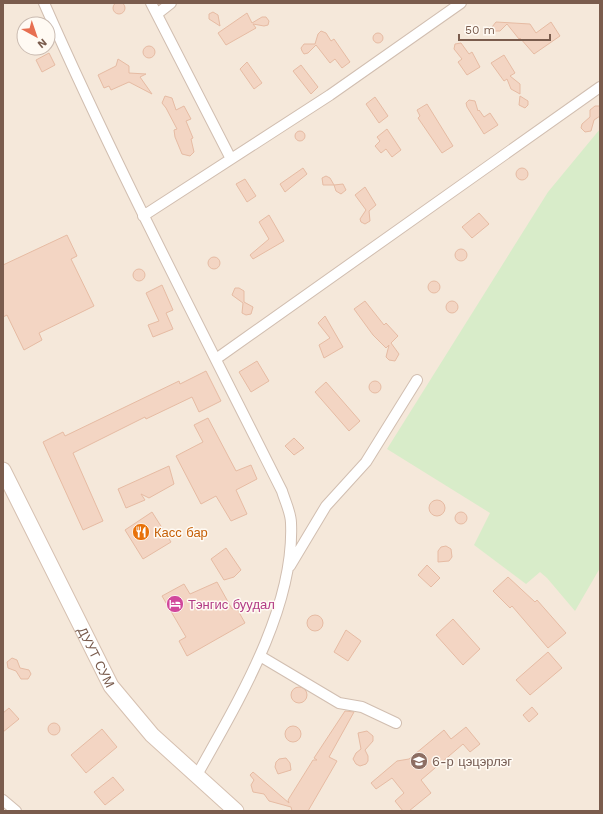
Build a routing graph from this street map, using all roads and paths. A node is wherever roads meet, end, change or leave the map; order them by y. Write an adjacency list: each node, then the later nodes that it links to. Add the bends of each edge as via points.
1 (44, 3): 8 (street)
2 (151, 3): 5 (street)
3 (171, 3): 5 (street)
4 (462, 3): 7 (street, via 330,95)
5 (156, 14): 7 (street)
6 (600, 87): 9 (street)
7 (231, 159): 8 (street)
8 (143, 216): 9 (street)
9 (216, 359): 12 (street, via 282,491 292,522)
10 (417, 380): 12 (street, via 366,462 326,506)
11 (3, 470): 15 (main road, ДУУТ СУМ, via 111,686 152,735)
12 (289, 569): 13 (street)
13 (260, 656): 14 (street, via 339,703 362,707); 15 (street, via 243,693)
14 (396, 723)
15 (196, 775): 18 (main road, ДУУТ СУМ)
16 (3, 800): 17 (street)
17 (16, 811)
18 (236, 811)

